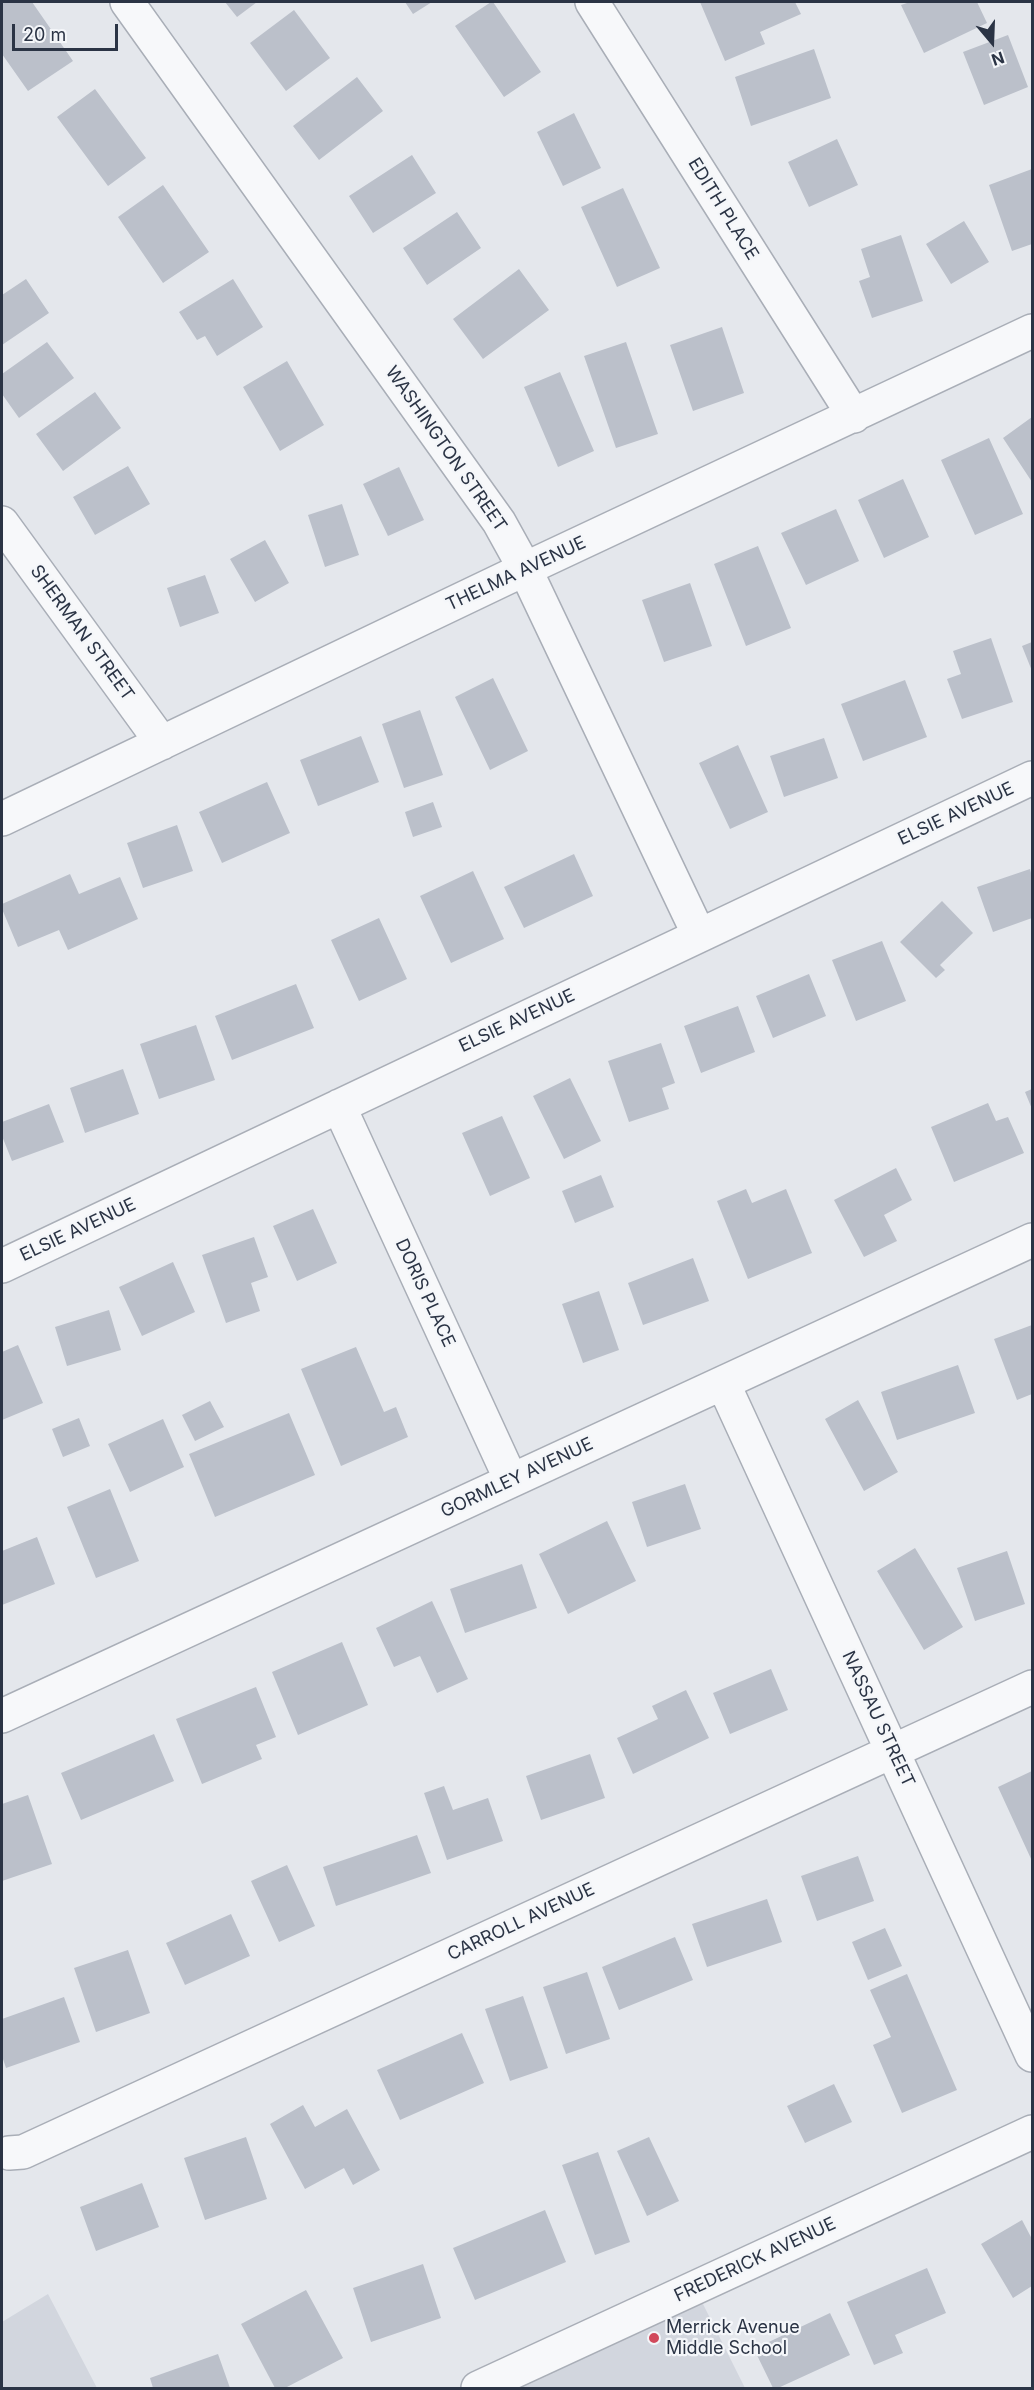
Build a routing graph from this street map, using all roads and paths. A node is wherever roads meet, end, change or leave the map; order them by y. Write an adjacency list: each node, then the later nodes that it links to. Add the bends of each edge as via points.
1 (127, 2): 6 (street, WASHINGTON STREET, via 499,522)
2 (592, 2): 4 (street, EDITH PLACE)
3 (1032, 332): 4 (street, THELMA AVENUE)
4 (854, 416): 6 (street, THELMA AVENUE)
5 (2, 523): 7 (street, SHERMAN STREET)
6 (525, 569): 7 (street, THELMA AVENUE); 10 (street, WASHINGTON STREET)
7 (162, 743): 9 (street, THELMA AVENUE)
8 (1032, 778): 10 (street, ELSIE AVENUE)
9 (2, 819)
10 (699, 935): 11 (street, ELSIE AVENUE)
11 (339, 1106): 13 (street, ELSIE AVENUE); 15 (street, DORIS PLACE)
12 (1032, 1240): 14 (street, GORMLEY AVENUE)
13 (2, 1266)
14 (723, 1383): 15 (street, GORMLEY AVENUE); 18 (street, NASSAU STREET)
15 (511, 1480): 17 (street, GORMLEY AVENUE)
16 (1032, 1687): 18 (street, CARROLL AVENUE)
17 (2, 1716)
18 (892, 1751): 19 (street, NASSAU STREET); 21 (street, CARROLL AVENUE, via 23,2152)
19 (1032, 2055)
20 (1032, 2132): 22 (street, FREDERICK AVENUE)
21 (9, 2153)
22 (478, 2388)

